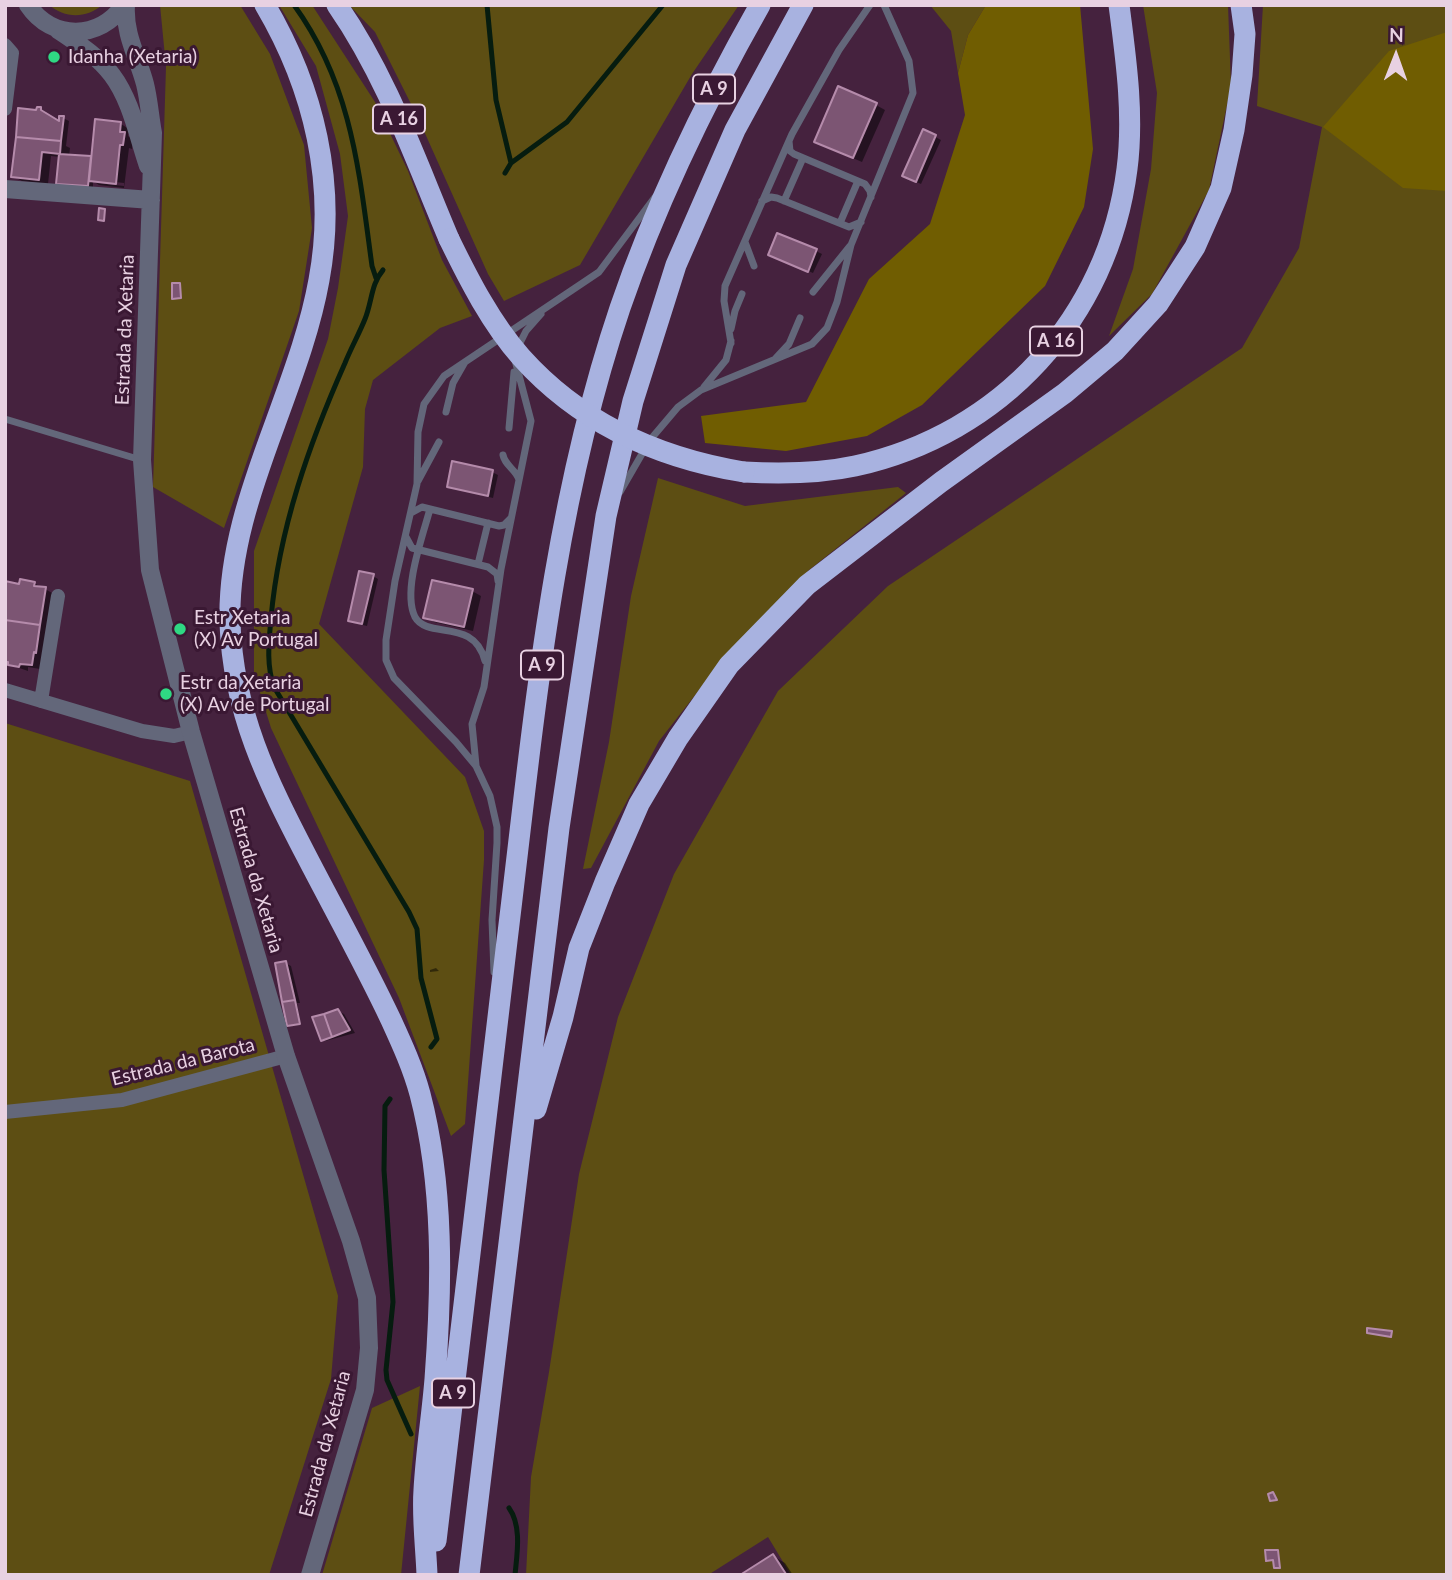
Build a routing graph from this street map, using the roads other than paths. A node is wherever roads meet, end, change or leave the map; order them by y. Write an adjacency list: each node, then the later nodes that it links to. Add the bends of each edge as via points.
1 (125, 5): 11 (street, via 97,29); 17 (street, Estrada da Xetaria, via 153,133)
2 (265, 5): 66 (highway, via 297,65 317,135 324,243 308,327 252,486 238,543 230,590 233,661 260,764 407,1054 428,1132 439,1266 424,1492)
3 (337, 5): 8 (highway, A 16, bridge, via 387,89 449,239 480,299 521,357 576,407 638,443 698,463 781,474 830,470 888,457 956,428 987,408 1062,334 1099,270 1122,202 1130,131)
4 (760, 5): 16 (highway, A 9)
5 (803, 5): 48 (highway, A 9, via 735,130 676,265 633,401)
6 (870, 5): 14 (lane)
7 (884, 5): 20 (lane, via 909,61 913,93)
8 (1119, 5)
9 (1241, 5): 64 (highway, via 1245,34 1242,75 1221,188 1195,247 1158,304 1115,351 1065,393 807,585 729,665 678,738 639,804 579,948)
10 (28, 6): 11 (street, Estrada da Xetaria)
11 (58, 30): 17 (street, Estrada da Xetaria, via 112,75 130,112)
12 (5, 45): 13 (street, via 12,53)
13 (5, 109)
14 (789, 139): 15 (lane, via 790,151); 23 (lane)
15 (803, 158): 18 (lane); 22 (lane)
16 (672, 174): 31 (lane, via 598,272); 61 (highway, A 9, via 620,310 565,519 542,662)
17 (152, 179): 21 (street, Estrada da Xetaria)
18 (858, 181): 20 (lane, via 868,187); 25 (lane)
19 (5, 189): 21 (street)
20 (871, 197): 24 (lane)
21 (151, 200): 43 (street, Estrada da Xetaria)
22 (784, 201): 23 (lane, via 771,197); 25 (lane)
23 (759, 204): 26 (lane)
24 (861, 222): 25 (lane, via 853,227); 27 (lane)
25 (840, 223)
26 (745, 238): 28 (lane); 33 (lane, via 723,293)
27 (851, 245): 29 (lane); 36 (lane, via 837,302 821,335 812,344)
28 (754, 266)
29 (813, 292)
30 (742, 294): 33 (lane, via 732,321)
31 (548, 306): 34 (lane); 35 (lane, via 519,342)
32 (800, 318): 36 (lane, via 789,344)
33 (731, 343): 37 (lane, via 726,360)
34 (467, 359): 38 (lane, via 453,383); 45 (lane, via 444,376 424,404 416,443)
35 (515, 360): 40 (lane); 44 (lane, via 531,421)
36 (769, 363): 37 (lane)
37 (701, 390): 48 (lane, via 678,407 650,440)
38 (446, 412)
39 (5, 419): 43 (lane)
40 (509, 428)
41 (439, 442): 45 (lane)
42 (503, 455): 44 (lane)
43 (142, 460): 59 (street, Estrada da Xetaria, via 150,569)
44 (519, 480): 49 (lane)
45 (417, 484): 47 (lane)
46 (430, 509): 47 (lane, via 418,507); 50 (lane); 52 (lane)
47 (411, 514): 51 (lane)
48 (606, 516): 64 (highway, A 9, via 559,828)
49 (512, 517): 50 (lane, via 504,525); 54 (lane)
50 (488, 523): 53 (lane)
51 (406, 536): 52 (lane, via 409,546); 60 (lane, via 386,660 394,678)
52 (419, 550): 53 (lane); 56 (lane, via 412,591 415,617 424,625 468,636 482,653)
53 (478, 564): 54 (lane, via 494,569)
54 (499, 585): 56 (lane)
55 (58, 596): 58 (street)
56 (486, 668): 60 (lane, via 472,724)
57 (5, 691): 58 (street)
58 (40, 701): 59 (street, via 142,731 174,736)
59 (191, 732): 62 (street, Estrada da Xetaria)
60 (476, 766): 61 (lane, via 497,827 492,920)
61 (497, 1026): 66 (highway, A 9)
62 (286, 1055): 63 (street, Estrada da Barota, via 122,1100); 65 (street, Estrada da Xetaria, via 367,1298 365,1390)
63 (5, 1112)
64 (519, 1168): 67 (highway, A 9)
65 (310, 1575)
66 (429, 1575)
67 (469, 1575)

